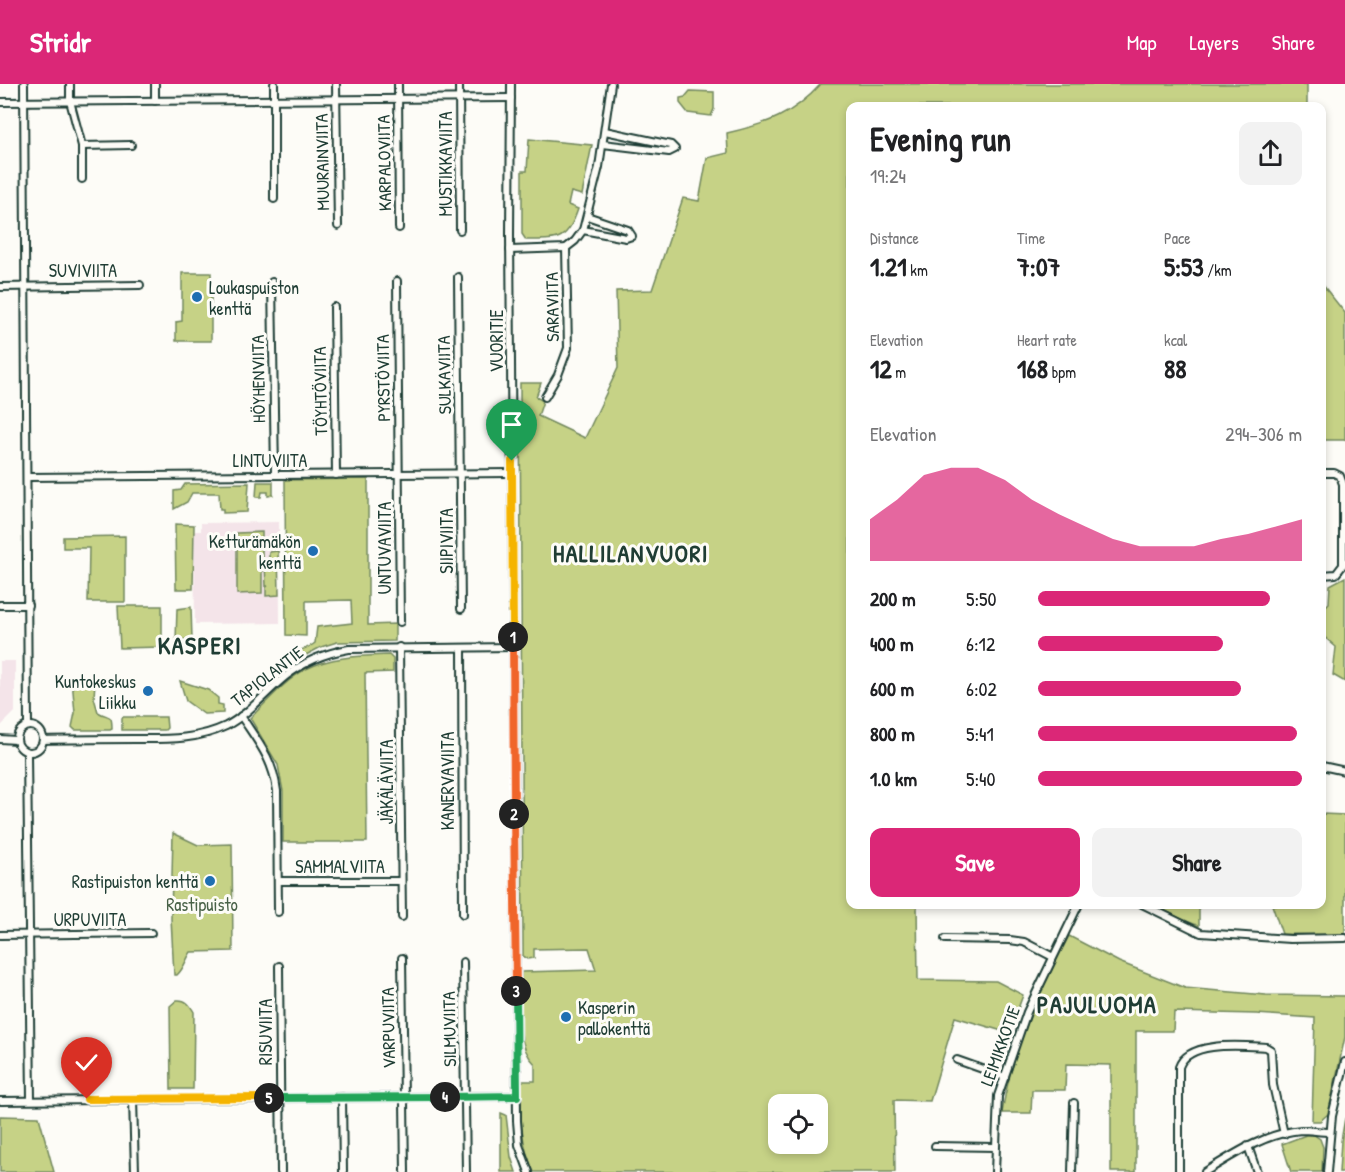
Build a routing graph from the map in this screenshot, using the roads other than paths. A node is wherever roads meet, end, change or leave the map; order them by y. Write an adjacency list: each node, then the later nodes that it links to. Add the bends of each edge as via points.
1 (24, 84): 15 (street)
2 (70, 84): 16 (street)
3 (155, 84): 17 (street)
4 (274, 84): 14 (street)
5 (336, 84): 13 (street, MUURAINVIITA)
6 (398, 84): 10 (street, KARPALOVIITA)
7 (459, 84): 11 (street, MUSTIKKAVIITA)
8 (511, 84): 12 (street, VUORITIE)
9 (611, 84): 19 (street)
10 (398, 98): 11 (street); 13 (street); 27 (street, KARPALOVIITA)
11 (459, 98): 12 (street); 28 (street, MUSTIKKAVIITA)
12 (511, 98): 31 (street, VUORITIE)
13 (336, 99): 14 (street); 26 (street, MUURAINVIITA)
14 (274, 100): 17 (street); 24 (street)
15 (25, 101): 16 (street); 18 (street); 36 (street)
16 (70, 101): 17 (street); 22 (street)
17 (155, 101)
18 (0, 102)
19 (605, 131): 20 (street); 20 (street, via 675,149 669,152)
20 (603, 144): 25 (street)
21 (131, 145): 22 (street)
22 (82, 146): 23 (street)
23 (82, 179)
24 (274, 199)
25 (587, 216): 29 (street); 29 (street, via 628,230 632,236)
26 (338, 226)
27 (399, 228)
28 (460, 230)
29 (583, 230): 30 (street)
30 (566, 248): 31 (street); 39 (street, SARAVIITA, via 568,348)
31 (510, 250): 42 (street, VUORITIE)
32 (458, 277): 41 (street, SULKAVIITA)
33 (397, 281): 40 (street, PYRSTÖVIITA)
34 (272, 282): 44 (street, HÖYHENVIITA)
35 (140, 285): 36 (street, SUVIVIITA)
36 (26, 286): 37 (street, SUVIVIITA); 46 (street)
37 (0, 287)
38 (334, 308): 45 (street, TÖYHTÖVIITA)
39 (545, 397)
40 (399, 473): 41 (street, LINTUVIITA); 45 (street, LINTUVIITA); 51 (street, UNTUVAVIITA)
41 (461, 473): 42 (street, LINTUVIITA); 50 (street, SIIPIVIITA)
42 (512, 473): 53 (street, VUORITIE)
43 (1326, 473): 47 (street, via 1340,476 1343,484 1343,565 1336,574)
44 (274, 475): 45 (street, LINTUVIITA); 46 (street, LINTUVIITA)
45 (336, 475)
46 (28, 477): 49 (street)
47 (1326, 575)
48 (0, 604): 49 (street)
49 (28, 605): 56 (street)
50 (461, 609)
51 (400, 622)
52 (399, 647): 54 (street, TAPIOLANTIE); 55 (street, TAPIOLANTIE, via 349,649 320,656 286,676); 64 (street, JÄKÄLÄVIITA)
53 (513, 647): 54 (street, TAPIOLANTIE); 83 (street, VUORITIE)
54 (462, 648): 68 (street, KANERVAVIITA)
55 (241, 717): 59 (street, TAPIOLANTIE, via 217,730 182,739); 63 (street, SAMMALVIITA, via 271,762 275,775)
56 (28, 726): 58 (street, via 20,729); 59 (street, via 38,729)
57 (0, 739): 58 (street)
58 (16, 740): 60 (street)
59 (43, 740): 60 (street, via 36,751)
60 (27, 753): 71 (street)
61 (1326, 767): 62 (street)
62 (1345, 771)
63 (278, 881): 64 (street, SAMMALVIITA); 67 (street, SAMMALVIITA)
64 (401, 881): 69 (street, JÄKÄLÄVIITA)
65 (1077, 909): 75 (street, LEIMIKKOTIE)
66 (1152, 909): 73 (street, via 1202,933)
67 (278, 912)
68 (463, 914)
69 (402, 917)
70 (151, 933): 71 (street, URPUVIITA)
71 (30, 934): 72 (street, URPUVIITA); 88 (street)
72 (0, 935)
73 (1345, 938)
74 (945, 939): 75 (street, via 1024,942)
75 (1053, 957): 81 (street, LEIMIKKOTIE)
76 (402, 958): 85 (street, VARPUVIITA)
77 (464, 962): 82 (street, SILMUVIITA)
78 (279, 966): 86 (street, RISUVIITA)
79 (957, 1060): 81 (street)
80 (1345, 1062): 91 (street)
81 (1005, 1077): 95 (street, LEIMIKKOTIE, via 998,1096)
82 (465, 1096): 83 (street); 85 (street); 100 (street, SILMUVIITA)
83 (517, 1096): 101 (street, VUORITIE, via 519,1145)
84 (342, 1097): 85 (street); 86 (street); 98 (street)
85 (404, 1097): 99 (street, VARPUVIITA)
86 (280, 1098): 87 (street); 97 (street, RISUVIITA)
87 (134, 1099): 88 (street); 96 (street)
88 (32, 1100): 89 (street)
89 (0, 1101)
90 (1074, 1103): 103 (street)
91 (1330, 1132): 92 (street, via 1301,1130); 107 (street)
92 (1284, 1134): 94 (street); 104 (street, via 1273,1085 1271,1050 1214,1047 1187,1055 1179,1067)
93 (935, 1146): 95 (street)
94 (1248, 1146): 105 (street); 106 (street)
95 (995, 1147): 102 (street, LEIMIKKOTIE)
96 (135, 1172)
97 (281, 1172)
98 (343, 1172)
99 (405, 1172)
100 (466, 1172)
101 (529, 1172)
102 (995, 1172)
103 (1072, 1172)
104 (1179, 1172)
105 (1205, 1172)
106 (1257, 1172)
107 (1327, 1172)

